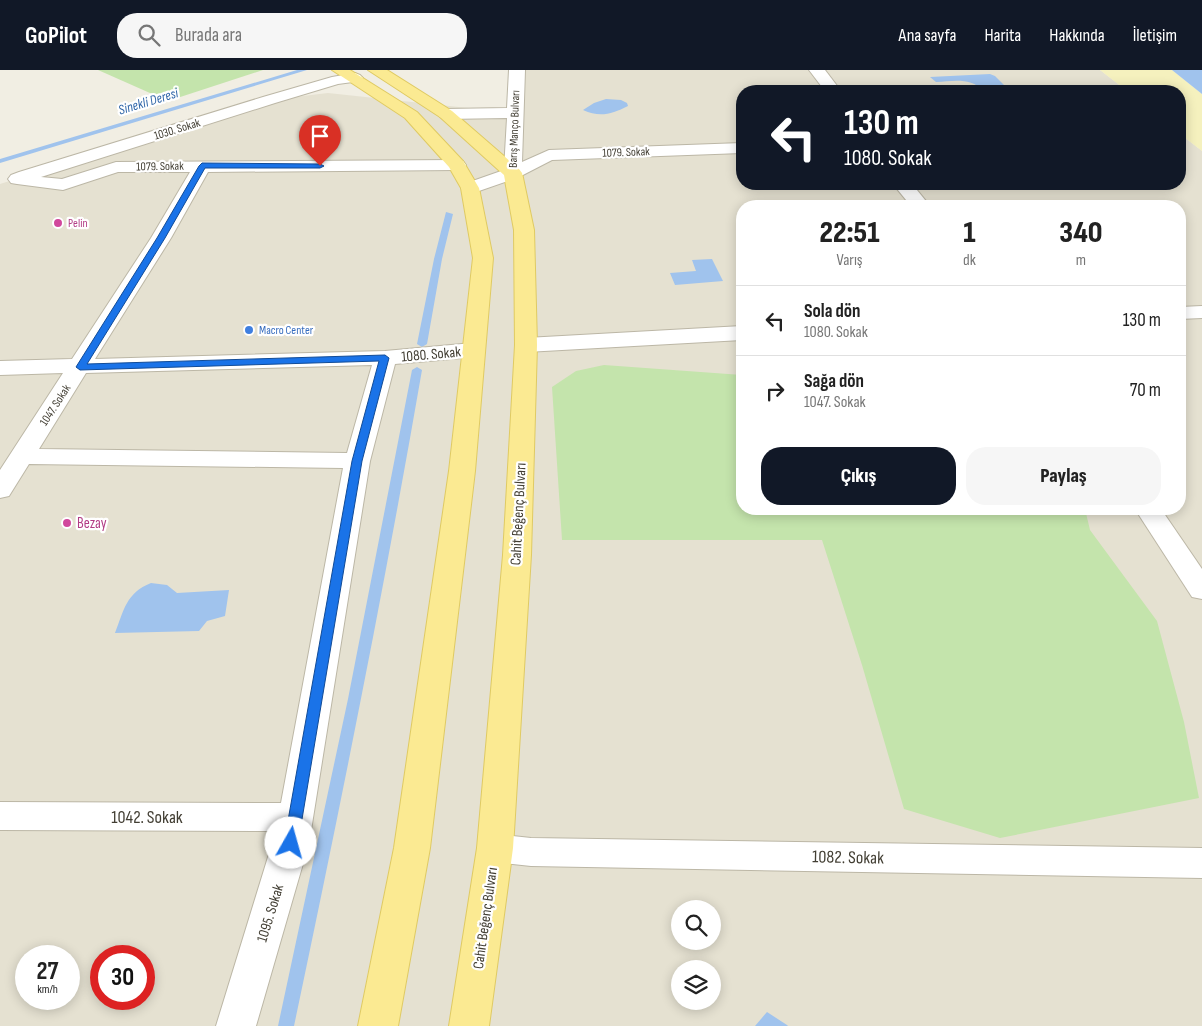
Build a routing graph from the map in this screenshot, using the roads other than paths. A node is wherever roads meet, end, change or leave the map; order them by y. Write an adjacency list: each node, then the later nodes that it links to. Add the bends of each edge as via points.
1 (340, 70): 5 (main road)
2 (376, 70): 8 (main road)
3 (517, 70): 7 (street, Barış Manço Bulvarı)
4 (817, 70): 6 (street)
5 (355, 78): 12 (main road, via 410,115); 13 (street, 1030. Sokak, via 337,80 269,100)
6 (828, 85)
7 (515, 113): 8 (street); 11 (street, Barış Manço Bulvarı)
8 (446, 114): 11 (main road)
9 (736, 148): 11 (street, 1079. Sokak, via 549,155)
10 (202, 166): 12 (street, 1079. Sokak); 13 (street, 1079. Sokak, via 116,167 64,185); 22 (street, 1047. Sokak)
11 (513, 173): 12 (street, Barış Manço Bulvarı); 19 (main road, Cahit Beğenç Bulvarı, via 524,230)
12 (464, 176): 20 (main road, via 483,258)
13 (8, 181)
14 (907, 190): 15 (street)
15 (917, 200)
16 (1202, 312): 17 (street)
17 (1186, 313)
18 (736, 333): 19 (street)
19 (526, 345): 31 (main road, Cahit Beğenç Bulvarı, via 517,555)
20 (473, 350): 21 (street, 1080. Sokak); 34 (main road, via 462,471 412,848)
21 (385, 358): 22 (street, 1080. Sokak); 25 (street, 1095. Sokak)
22 (80, 367): 23 (street, 1080. Sokak); 24 (street, 1047. Sokak)
23 (0, 368)
24 (22, 456): 25 (street); 26 (street, 1047. Sokak)
25 (357, 461): 30 (street, 1095. Sokak)
26 (0, 490)
27 (1152, 515): 28 (street)
28 (1202, 590)
29 (0, 816): 30 (street, 1042. Sokak)
30 (294, 817): 33 (street, 1095. Sokak, via 291,843)
31 (495, 848): 32 (street, 1082. Sokak, via 531,852); 35 (main road, Cahit Beğenç Bulvarı)
32 (1202, 863)
33 (236, 1026)
34 (378, 1026)
35 (469, 1026)

